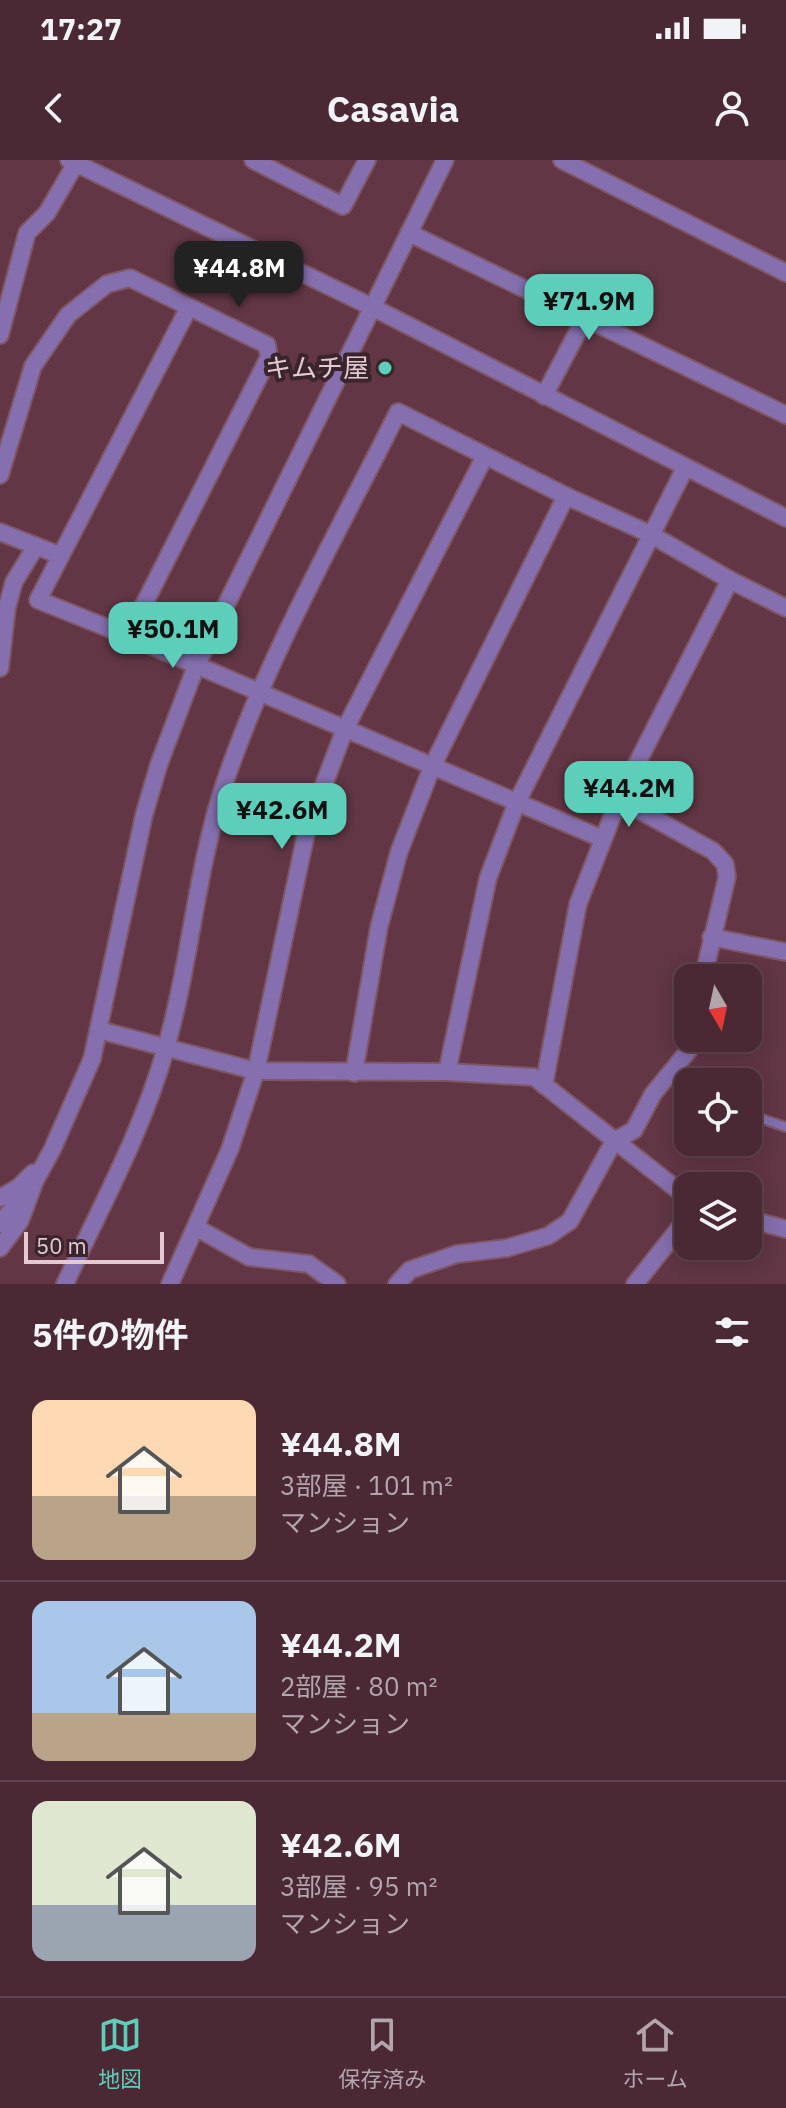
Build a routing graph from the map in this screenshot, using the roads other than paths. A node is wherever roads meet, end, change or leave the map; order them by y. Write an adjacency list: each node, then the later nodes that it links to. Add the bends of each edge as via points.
1 (367, 160): 4 (street, via 343,206)
2 (445, 160): 6 (street)
3 (562, 160): 7 (street)
4 (258, 161)
5 (73, 162): 9 (street); 11 (street, via 47,213 27,233)
6 (409, 233): 9 (street); 10 (street)
7 (786, 273)
8 (189, 307): 16 (street, via 130,278 107,284 68,315 33,366); 22 (street); 25 (street, via 267,345 269,357)
9 (372, 307): 12 (street); 26 (street)
10 (585, 318): 12 (street); 13 (street)
11 (0, 335)
12 (544, 396): 15 (street)
13 (786, 415)
14 (485, 456): 17 (street); 28 (street, via 398,412); 29 (street)
15 (685, 468): 18 (street); 20 (street)
16 (0, 475)
17 (566, 496): 20 (street); 30 (street)
18 (786, 518)
19 (0, 532): 21 (street)
20 (650, 534): 23 (street); 32 (street)
21 (36, 546): 22 (street); 27 (street, via 14,582)
22 (59, 555): 25 (street, via 38,600)
23 (730, 580): 24 (street); 31 (street)
24 (786, 608)
25 (128, 636): 26 (street)
26 (196, 666): 28 (street); 37 (street, via 144,815)
27 (0, 668)
28 (259, 693): 29 (street); 38 (street, via 225,781)
29 (345, 729): 30 (street); 40 (street, via 307,829)
30 (432, 767): 32 (street); 42 (street, via 399,852 379,927)
31 (619, 799): 33 (street); 34 (street, via 713,851 725,864 727,877)
32 (517, 802): 33 (street); 41 (street, via 488,878)
33 (603, 839): 43 (street, via 578,904)
34 (711, 937): 35 (street); 36 (street)
35 (786, 952)
36 (706, 964)
37 (99, 1030): 38 (street); 47 (street, via 84,1080)
38 (166, 1049): 40 (street); 57 (street, via 136,1130)
39 (687, 1052): 46 (street, via 653,1094 634,1130)
40 (256, 1071): 42 (street); 53 (street)
41 (447, 1072): 42 (street); 43 (street, via 534,1077)
42 (354, 1073)
43 (544, 1085): 46 (street)
44 (762, 1119): 45 (lane)
45 (786, 1127)
46 (614, 1141): 49 (street); 60 (street, via 570,1221 548,1236 457,1254 410,1270)
47 (48, 1158): 48 (street); 50 (street)
48 (36, 1179): 52 (street); 56 (street, via 20,1221)
49 (674, 1187)
50 (0, 1198)
51 (762, 1223): 54 (street)
52 (0, 1224)
53 (197, 1228): 58 (street); 59 (street, via 249,1257 309,1264)
54 (786, 1229)
55 (674, 1235): 61 (street)
56 (0, 1248)
57 (65, 1284)
58 (170, 1284)
59 (337, 1284)
60 (397, 1284)
61 (635, 1284)

